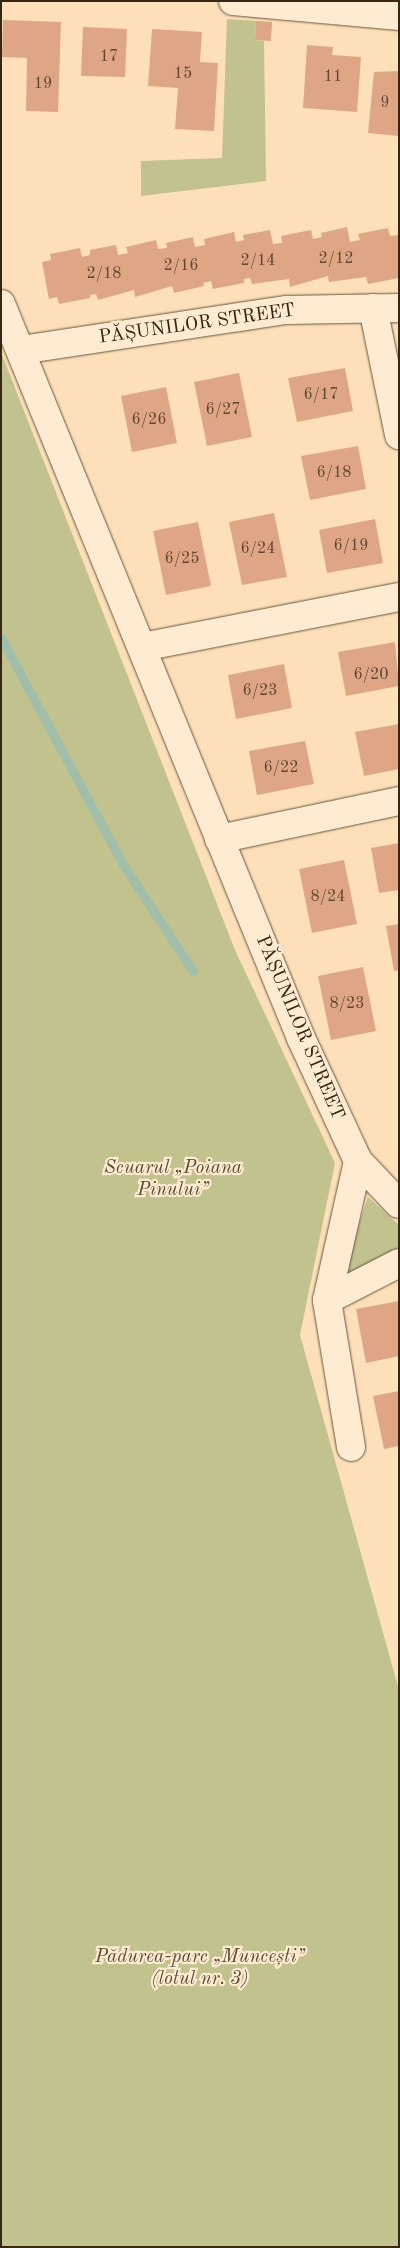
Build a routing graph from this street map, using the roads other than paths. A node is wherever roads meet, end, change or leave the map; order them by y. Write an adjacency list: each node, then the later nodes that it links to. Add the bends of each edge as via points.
1 (233, 1): 2 (street)
2 (399, 16)
3 (1, 304): 5 (street, PĂȘUNILOR STREET)
4 (386, 308): 5 (street, PĂȘUNILOR STREET, via 287,310); 6 (street, PĂȘUNILOR STREET)
5 (20, 350): 8 (street, PĂȘUNILOR STREET)
6 (399, 435)
7 (399, 597): 8 (street)
8 (142, 647): 10 (street, PĂȘUNILOR STREET)
9 (399, 801): 10 (street)
10 (219, 840): 11 (street, PĂȘUNILOR STREET, via 301,1038)
11 (358, 1162): 12 (street, PĂȘUNILOR STREET); 14 (street)
12 (399, 1204)
13 (399, 1262): 14 (street)
14 (327, 1300): 15 (street)
15 (351, 1447)

